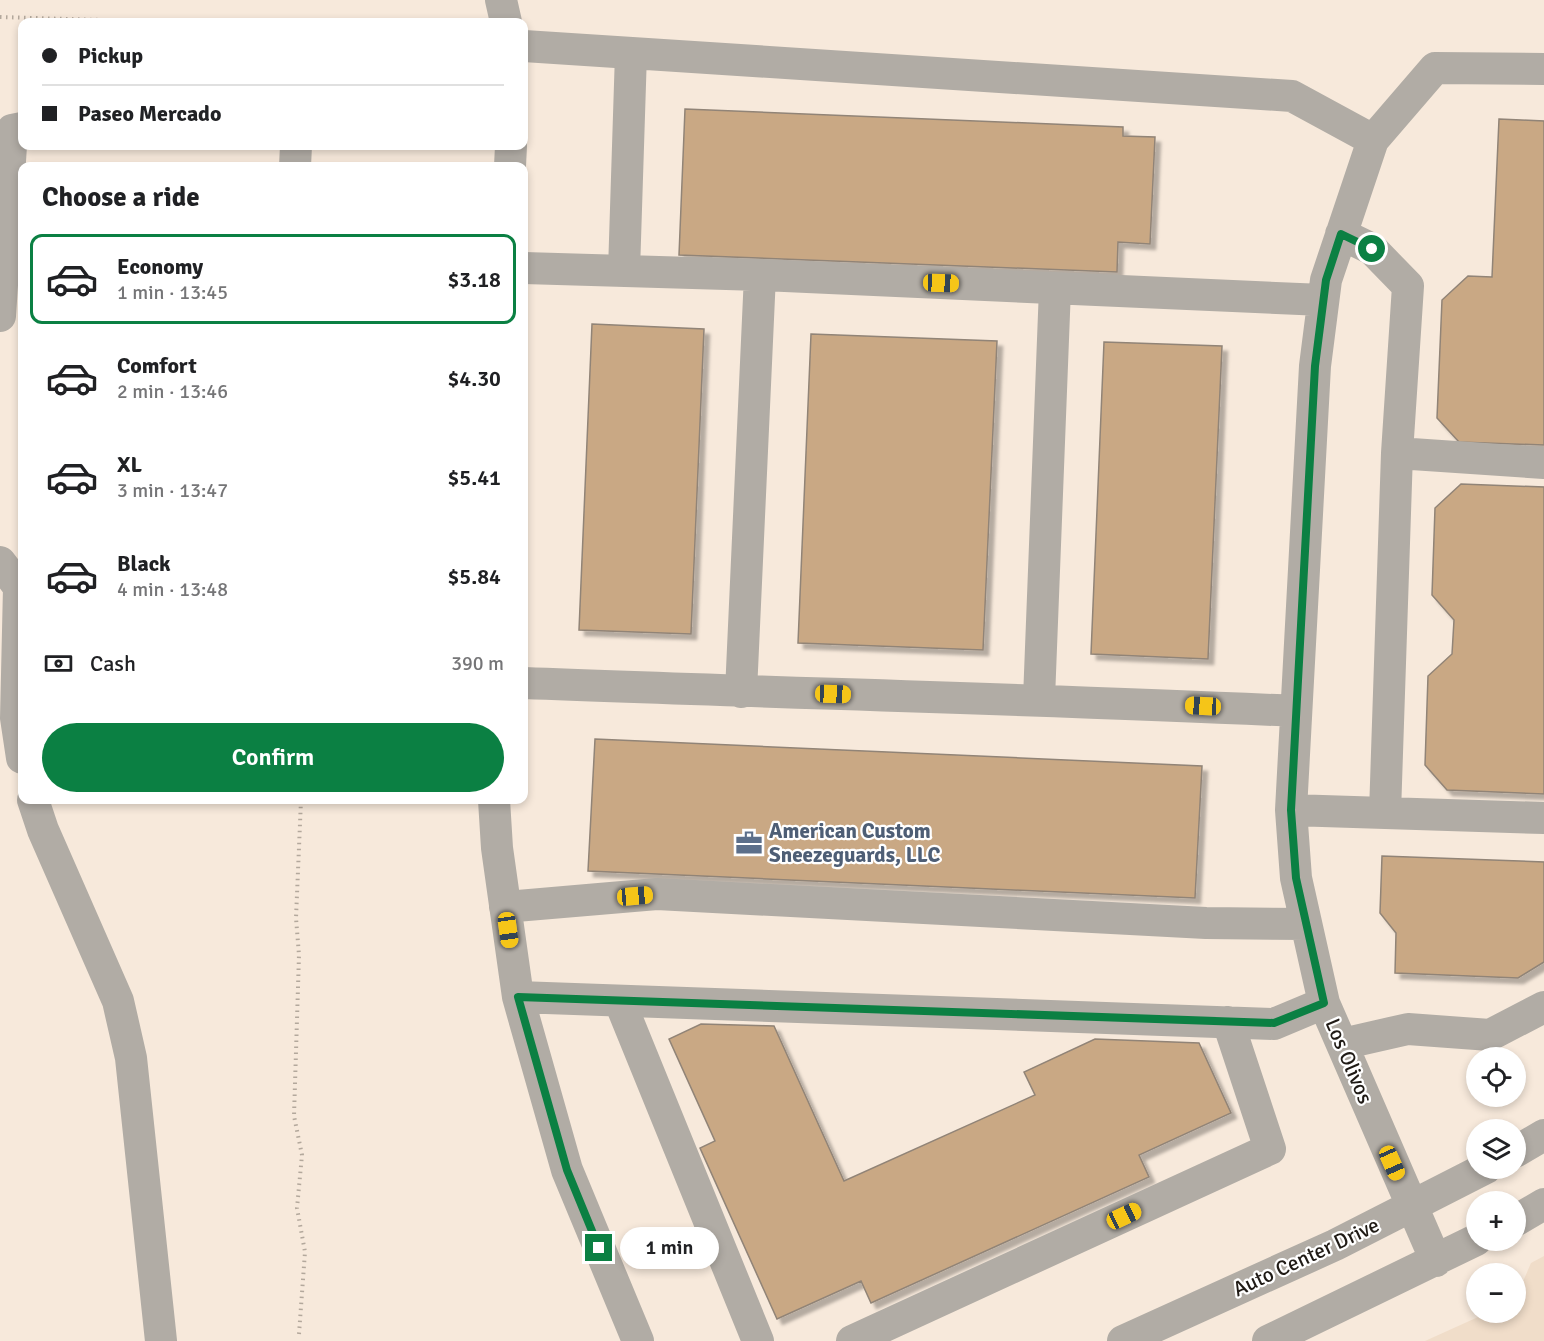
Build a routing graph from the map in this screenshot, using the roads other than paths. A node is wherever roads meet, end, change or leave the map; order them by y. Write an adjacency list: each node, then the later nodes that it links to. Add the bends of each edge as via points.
1 (501, 0): 2 (street)
2 (505, 18)
3 (528, 46): 4 (street)
4 (631, 53): 7 (street, via 1292,96); 10 (street)
5 (1544, 69): 7 (street, via 1436,68)
6 (18, 129): 14 (street, via 12,130)
7 (1373, 140): 8 (street, Los Olivos)
8 (1341, 234): 13 (street, Los Olivos); 15 (street, via 1372,249 1408,286)
9 (528, 268): 10 (street)
10 (624, 271): 11 (street)
11 (760, 275): 12 (street); 21 (street)
12 (1055, 288): 13 (street); 22 (street)
13 (1323, 300): 23 (street, Los Olivos, via 1315,366)
14 (0, 316)
15 (1397, 453): 16 (street); 28 (street)
16 (1544, 463)
17 (0, 562): 18 (street)
18 (18, 584)
19 (18, 652): 24 (street)
20 (528, 682): 21 (street)
21 (741, 692): 22 (street)
22 (1039, 699): 23 (street)
23 (1296, 711): 27 (street, Los Olivos)
24 (18, 731)
25 (34, 804): 46 (street, via 118,1001 131,1058)
26 (494, 804): 30 (street)
27 (1291, 810): 28 (street); 31 (street, Los Olivos, via 1296,878)
28 (1385, 813): 29 (street)
29 (1544, 818)
30 (505, 907): 31 (street, via 657,894 1206,923); 32 (street)
31 (1306, 924): 34 (street, Los Olivos)
32 (518, 997): 33 (street); 47 (street, via 567,1170)
33 (620, 1002): 36 (street); 48 (street)
34 (1324, 1003): 36 (street, via 1274,1023); 37 (street, Los Olivos)
35 (1544, 1007): 37 (street, via 1490,1035 1408,1029)
36 (1228, 1022): 49 (street, via 1270,1149)
37 (1342, 1044): 42 (street, Los Olivos)
38 (1544, 1135): 39 (street)
39 (1526, 1146)
40 (1466, 1179): 42 (street, Auto Center Drive)
41 (1544, 1204): 43 (street)
42 (1412, 1208): 45 (street, Los Olivos); 50 (street, Auto Center Drive)
43 (1526, 1215)
44 (1466, 1245): 45 (street)
45 (1436, 1261): 51 (street)
46 (161, 1341)
47 (638, 1341)
48 (758, 1341)
49 (852, 1341)
50 (1123, 1341)
51 (1268, 1341)

